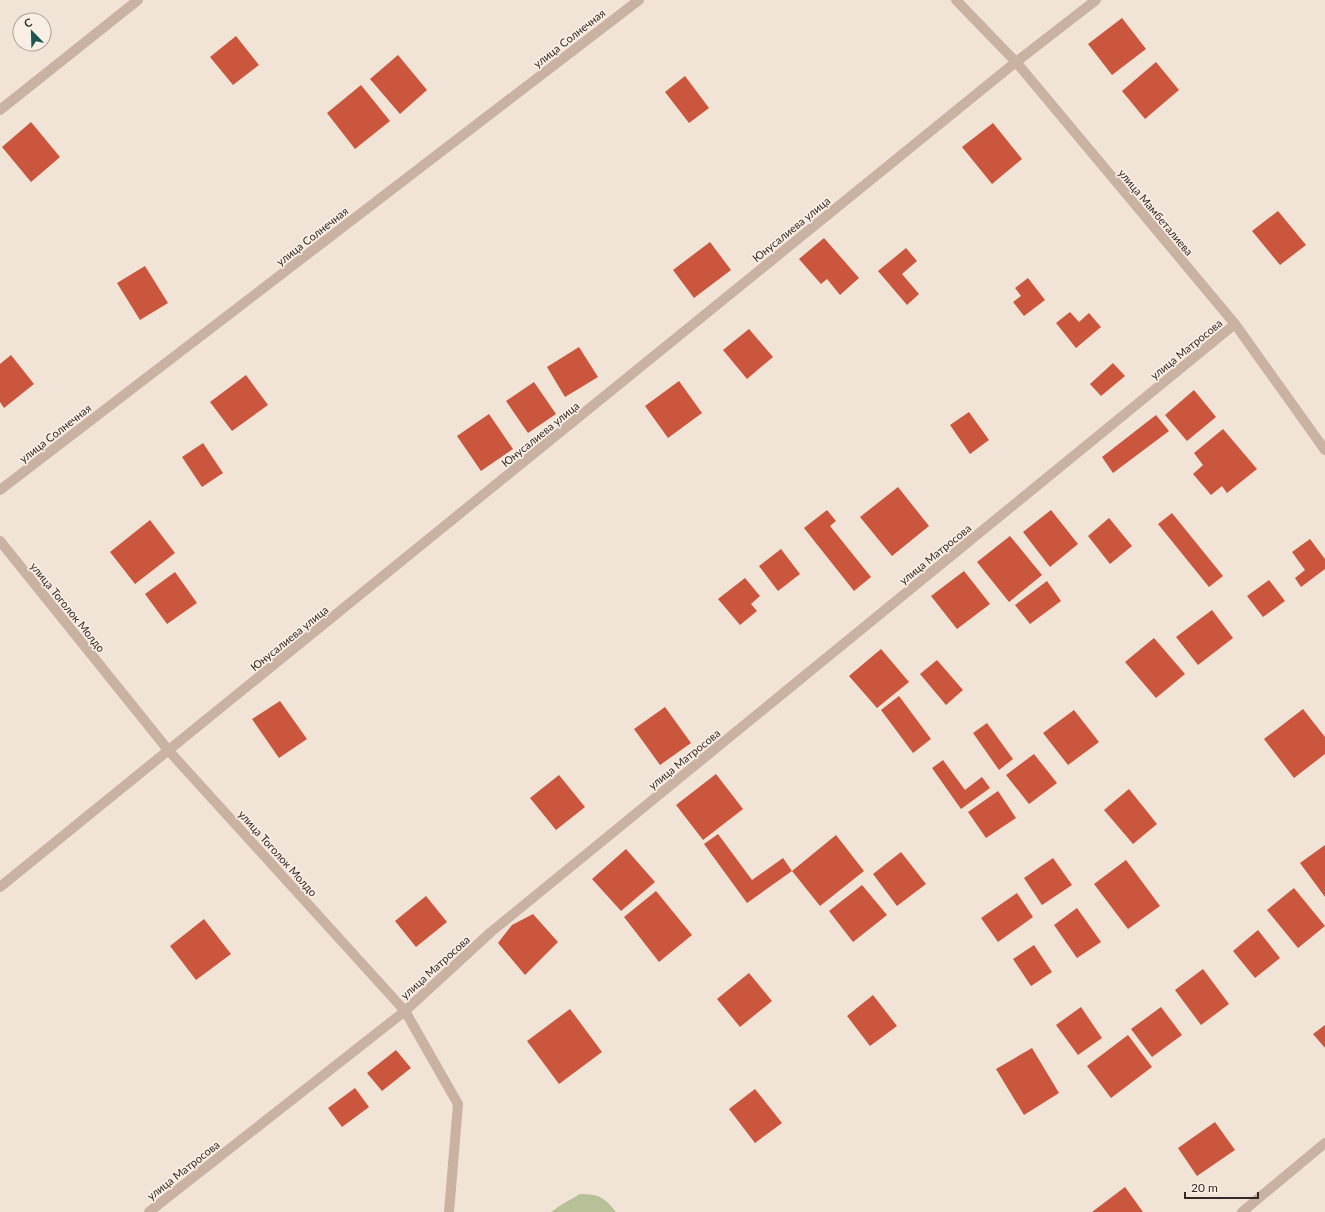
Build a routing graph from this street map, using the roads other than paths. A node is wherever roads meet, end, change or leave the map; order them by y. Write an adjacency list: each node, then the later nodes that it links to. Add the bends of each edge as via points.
1 (138, 0): 6 (street)
2 (639, 0): 9 (street, улица Солнечная)
3 (956, 0): 5 (street, улица Мамбеталиева)
4 (1096, 0): 5 (street, Юнусалиева улица)
5 (1016, 62): 7 (street, улица Мамбеталиева); 11 (street, Юнусалиева улица)
6 (0, 110)
7 (1235, 324): 8 (street, улица Мамбеталиева); 13 (street, улица Матросова, via 491,932)
8 (1325, 450)
9 (0, 490)
10 (0, 541): 11 (street, улица Тоголок Молдо)
11 (169, 751): 12 (street, Юнусалиева улица); 13 (street, улица Тоголок Молдо)
12 (0, 887)
13 (405, 1011): 15 (street, улица Матросова); 16 (street, улица Тоголок Молдо, via 458,1104)
14 (1325, 1143): 17 (street)
15 (149, 1212)
16 (449, 1212)
17 (1242, 1212)

